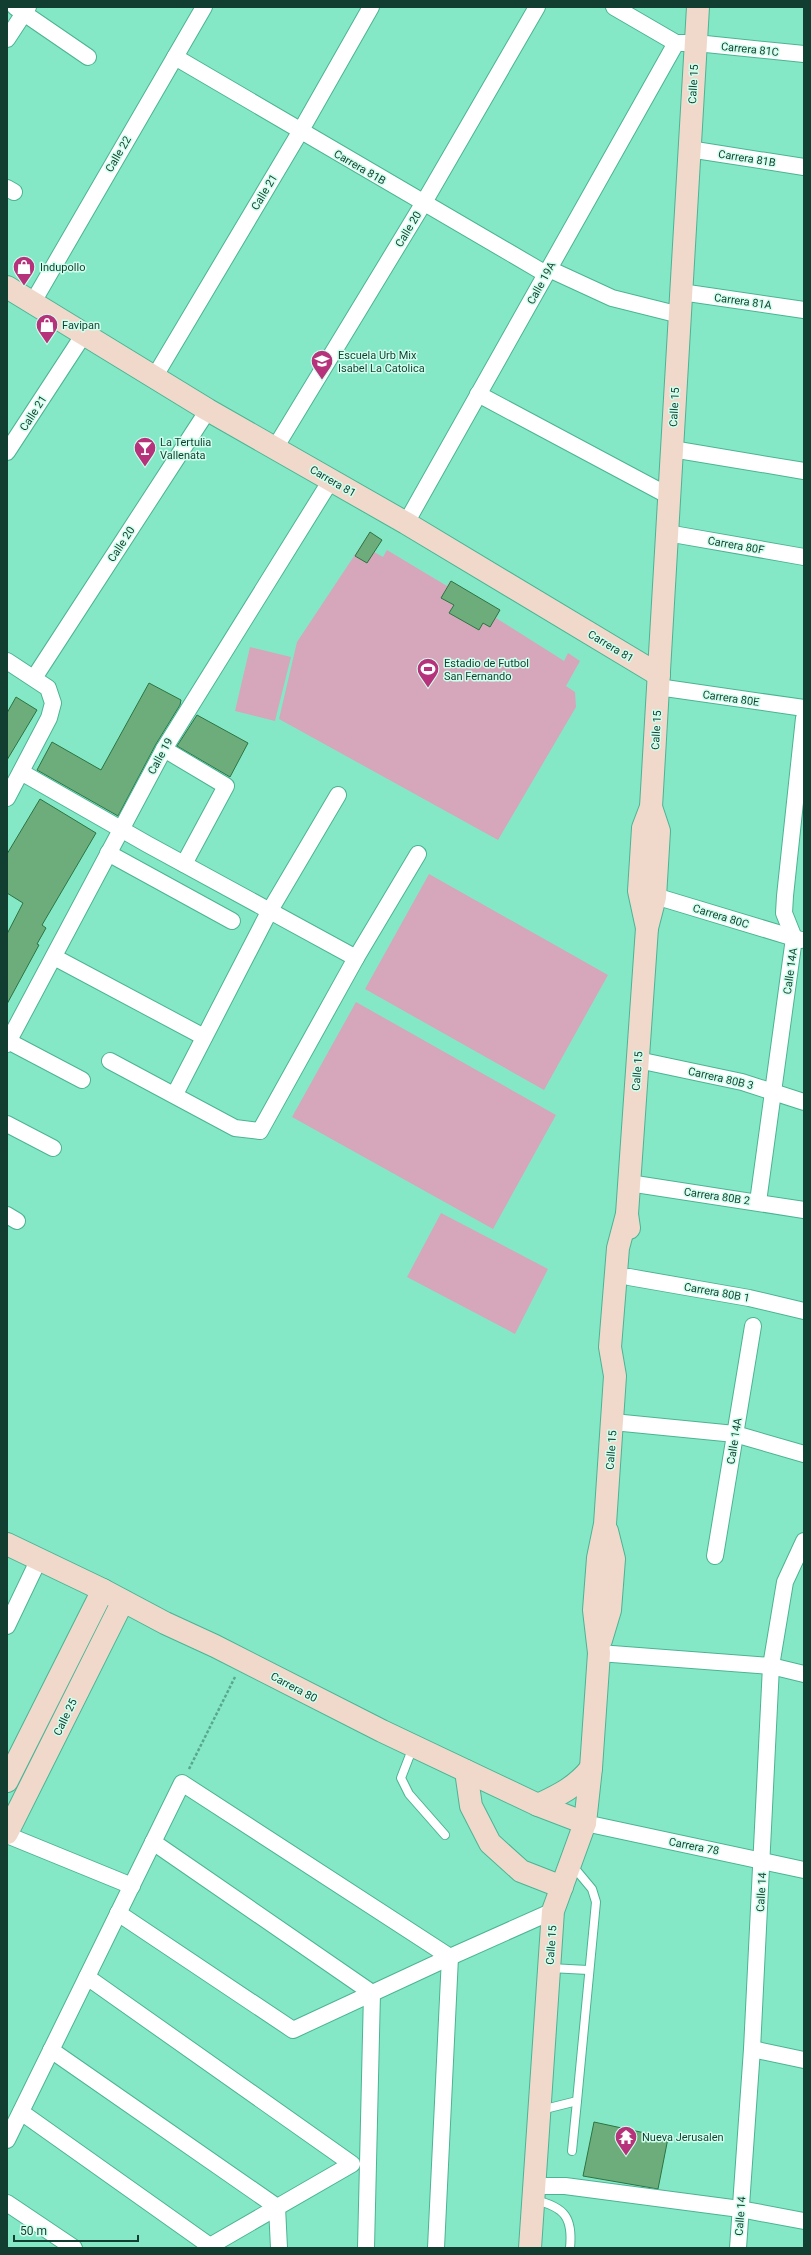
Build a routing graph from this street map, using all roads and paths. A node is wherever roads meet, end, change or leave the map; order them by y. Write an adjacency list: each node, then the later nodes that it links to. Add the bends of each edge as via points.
1 (371, 7): 12 (street, Calle 21)
2 (537, 7): 15 (street, Calle 20)
3 (614, 7): 8 (street)
4 (698, 7): 8 (street, Calle 15)
5 (200, 8): 11 (street, Calle 22)
6 (22, 9): 7 (street); 10 (street)
7 (7, 39)
8 (686, 43): 9 (street, Carrera 81C); 13 (street, Calle 15); 16 (street, Calle 19A)
9 (804, 54)
10 (88, 57)
11 (175, 57): 12 (street, Carrera 81B); 19 (street, Calle 22)
12 (300, 132): 15 (street, Carrera 81B); 23 (street, Calle 21)
13 (689, 149): 14 (street, Carrera 81B); 18 (street, Calle 15)
14 (804, 167)
15 (423, 204): 16 (street, Carrera 81B); 26 (street, Calle 20)
16 (547, 271): 21 (street, Carrera 81B, via 612,298); 24 (street, Calle 19A)
17 (7, 287): 19 (street, Carrera 81)
18 (681, 292): 20 (street, Carrera 81A); 21 (street, Calle 15)
19 (32, 302): 22 (street, Carrera 81)
20 (804, 310)
21 (680, 315): 27 (street, Calle 15)
22 (84, 334): 23 (street, Carrera 81); 28 (street, Calle 21)
23 (155, 376): 25 (street, Carrera 81)
24 (478, 394): 31 (street); 32 (street, Calle 19A)
25 (208, 410): 26 (street, Carrera 81); 36 (street, Calle 20)
26 (274, 448): 30 (street, Carrera 81)
27 (672, 449): 29 (street); 31 (street, Calle 15)
28 (7, 452)
29 (804, 471)
30 (331, 480): 32 (street, Carrera 81); 40 (street, Calle 19)
31 (669, 496): 33 (street, Calle 15)
32 (406, 523): 37 (street, Carrera 81)
33 (667, 533): 34 (street, Carrera 80F); 37 (street, Calle 15)
34 (804, 557)
35 (7, 661): 36 (street)
36 (34, 678): 41 (street, via 48,688 53,703 49,718)
37 (658, 681): 38 (street, Carrera 80E); 48 (street, Calle 15, via 651,807 659,831)
38 (804, 708)
39 (804, 718): 51 (street, Calle 14A, via 784,896 784,913)
40 (164, 749): 44 (street, Calle 19); 47 (street, via 226,786)
41 (21, 772): 43 (street); 44 (street)
42 (338, 794): 49 (street)
43 (7, 798)
44 (120, 828): 45 (street, Calle 19); 47 (street)
45 (108, 853): 50 (street); 52 (street, Calle 19)
46 (418, 854): 53 (street)
47 (184, 864): 49 (street)
48 (647, 894): 51 (street, Carrera 80C); 57 (street, Calle 15)
49 (270, 912): 53 (street); 54 (street)
50 (232, 921)
51 (799, 940): 59 (street, Calle 14A)
52 (54, 957): 54 (street); 55 (street, Calle 19)
53 (356, 958): 60 (street, via 260,1131 235,1128)
54 (204, 1037): 60 (street)
55 (8, 1042): 58 (street)
56 (110, 1060): 60 (street)
57 (638, 1060): 59 (street, Carrera 80B 3, via 742,1082); 64 (street, Calle 15)
58 (82, 1080)
59 (773, 1092): 61 (street, Carrera 80B 3); 65 (street, Calle 14A)
60 (175, 1094)
61 (804, 1102)
62 (7, 1124): 63 (street)
63 (53, 1148)
64 (629, 1183): 65 (street, Carrera 80B 2); 67 (street, Calle 15)
65 (758, 1202): 66 (street, Carrera 80B 2)
66 (804, 1210)
67 (627, 1214): 68 (street, Calle 15, via 631,1251); 71 (street, Calle 15, via 618,1248 610,1347)
68 (629, 1277): 69 (street, Carrera 80B 1); 71 (street, Calle 15, via 624,1349)
69 (804, 1310)
70 (753, 1326): 73 (street, Calle 14A)
71 (615, 1376): 72 (street, Calle 15)
72 (613, 1422): 73 (street); 82 (street, Calle 15, via 605,1524 614,1559 610,1610)
73 (735, 1434): 74 (street); 77 (street, Calle 14A)
74 (804, 1454)
75 (804, 1541): 84 (street, Calle 14, via 785,1582)
76 (7, 1544): 78 (street, Carrera 80)
77 (715, 1556)
78 (39, 1560): 79 (street, Carrera 80); 81 (street)
79 (103, 1590): 80 (street, Carrera 80); 89 (street, Calle 25)
80 (123, 1601): 83 (street, Carrera 80); 93 (street, Calle 25)
81 (7, 1626)
82 (599, 1651): 84 (street); 87 (street, Calle 15)
83 (243, 1660): 86 (street, Carrera 80); 90 (path)
84 (771, 1666): 85 (street); 96 (street, Calle 14)
85 (804, 1674)
86 (414, 1746): 88 (street, Carrera 80); 94 (lane, via 401,1778 409,1794)
87 (591, 1768): 91 (street, via 582,1780 569,1790); 92 (street, Calle 15)
88 (466, 1771): 91 (street, Carrera 80); 100 (street, via 471,1806 490,1843 521,1871)
89 (7, 1781)
90 (182, 1783): 95 (street); 103 (street)
91 (538, 1805): 92 (street, Carrera 80)
92 (585, 1823): 96 (street, Carrera 78); 97 (street, Calle 15)
93 (7, 1834): 99 (street)
94 (445, 1835)
95 (153, 1842): 99 (street); 107 (street)
96 (762, 1860): 98 (street, Carrera 78); 108 (street, Calle 14)
97 (570, 1863): 100 (street, Calle 15); 105 (lane, via 592,1889 596,1902)
98 (804, 1870)
99 (132, 1886): 102 (street)
100 (562, 1887): 101 (street, Calle 15)
101 (553, 1911): 103 (street); 104 (street, Calle 15)
102 (118, 1913): 106 (street); 107 (street, via 293,2030)
103 (450, 1957): 107 (street); 127 (street)
104 (549, 1968): 105 (lane); 112 (street, Calle 15)
105 (588, 1970): 111 (lane)
106 (87, 1977): 109 (street); 117 (street)
107 (372, 1993): 116 (street)
108 (752, 2049): 110 (street); 121 (street, Calle 14)
109 (51, 2050): 113 (street); 120 (street)
110 (804, 2060)
111 (577, 2101): 112 (lane); 115 (lane)
112 (539, 2110): 118 (street, Calle 15)
113 (21, 2112): 114 (street); 123 (street)
114 (9, 2132)
115 (572, 2151)
116 (367, 2155): 117 (lane); 126 (street)
117 (352, 2164): 120 (street)
118 (534, 2193): 121 (street, via 565,2186); 128 (street, Calle 15); 129 (lane, via 569,2218)
119 (7, 2203): 124 (street)
120 (277, 2207): 123 (street); 125 (street)
121 (740, 2209): 122 (street); 130 (street, Calle 14)
122 (804, 2221)
123 (210, 2247)
124 (74, 2248)
125 (279, 2248)
126 (366, 2248)
127 (436, 2248)
128 (530, 2248)
129 (570, 2248)
130 (738, 2248)

